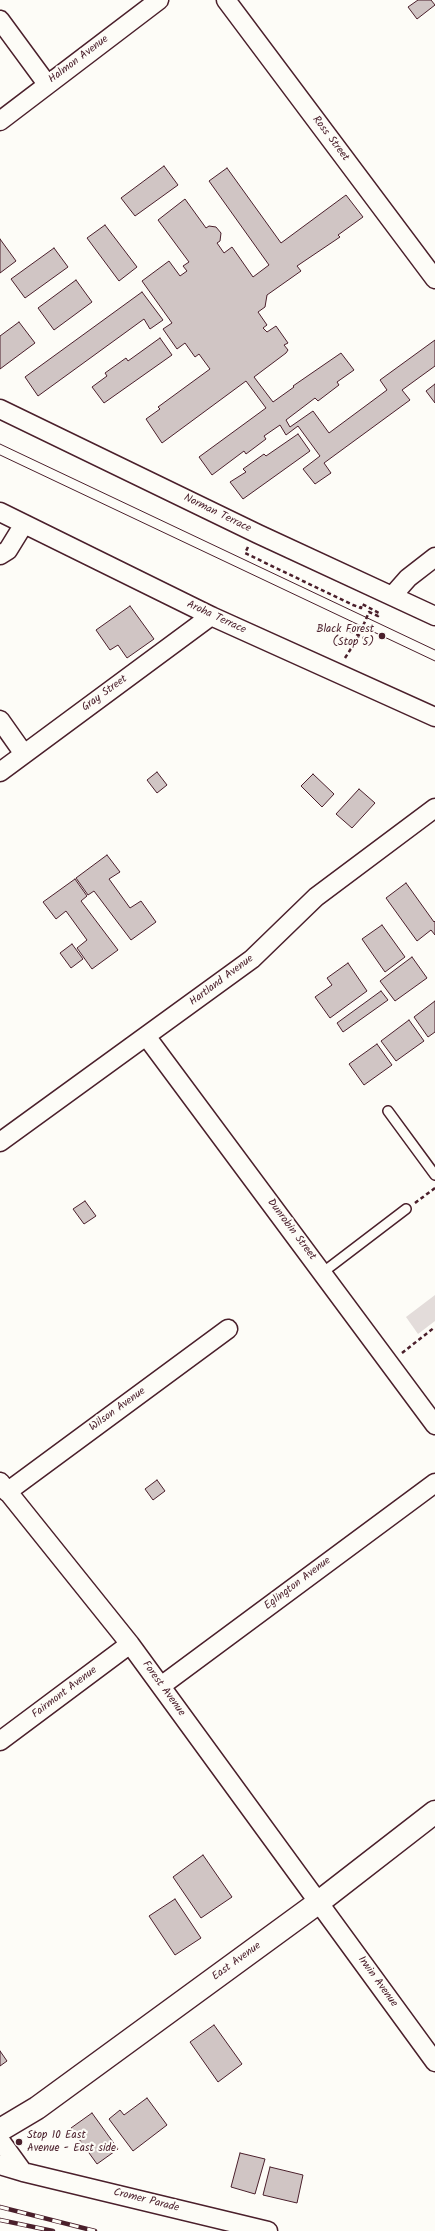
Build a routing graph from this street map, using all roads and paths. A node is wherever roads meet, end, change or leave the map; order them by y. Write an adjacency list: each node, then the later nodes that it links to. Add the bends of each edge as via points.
1 (159, 0): 4 (street, Halmon Avenue)
2 (226, 0): 6 (street, Ross Street)
3 (0, 20): 4 (street)
4 (47, 84): 5 (street, Halmon Avenue)
5 (0, 121)
6 (435, 279)
7 (0, 410): 13 (street, Norman Terrace, via 258,534)
8 (0, 512): 9 (street, Aroha Terrace)
9 (24, 524): 11 (street, via 8,550); 14 (street, Aroha Terrace)
10 (248, 546): 16 (path, via 246,552 265,562 361,608 362,604 379,613 378,616 369,612 360,633 351,629 350,631)
11 (0, 556)
12 (435, 557): 13 (street, via 408,578)
13 (393, 595): 15 (street, Norman Terrace)
14 (211, 616): 18 (street, Aroha Terrace); 21 (street, Gray Street)
15 (435, 616)
16 (359, 636): 17 (path); 18 (path)
17 (371, 638)
18 (336, 672): 19 (street, Aroha Terrace)
19 (435, 717)
20 (0, 720): 21 (street)
21 (24, 754): 22 (street, Gray Street)
22 (0, 772)
23 (435, 808): 24 (street, Hartland Avenue, via 316,897 252,959)
24 (146, 1036): 26 (street, Hartland Avenue); 32 (street, Dunrobin Street)
25 (388, 1111): 27 (lane)
26 (0, 1142)
27 (435, 1175)
28 (435, 1187): 29 (path)
29 (432, 1190): 30 (path); 31 (path)
30 (435, 1194)
31 (406, 1209): 32 (lane)
32 (322, 1273): 35 (street, Dunrobin Street)
33 (435, 1327): 35 (path)
34 (228, 1329): 38 (street, Wilson Avenue)
35 (389, 1363): 36 (street, Dunrobin Street)
36 (435, 1424)
37 (435, 1483): 40 (street, Eglington Avenue)
38 (4, 1487): 39 (street, Forest Avenue)
39 (130, 1644): 40 (street, Forest Avenue); 41 (street, Fairmont Avenue)
40 (161, 1686): 43 (street, Forest Avenue)
41 (0, 1742)
42 (435, 1812): 43 (street, East Avenue)
43 (319, 1902): 44 (street, Irwin Avenue); 45 (street, East Avenue, via 37,2108)
44 (435, 2062)
45 (1, 2139): 47 (street)
46 (0, 2164): 47 (street, Cromer Parade)
47 (23, 2172): 48 (street, Cromer Parade)
48 (268, 2231)

